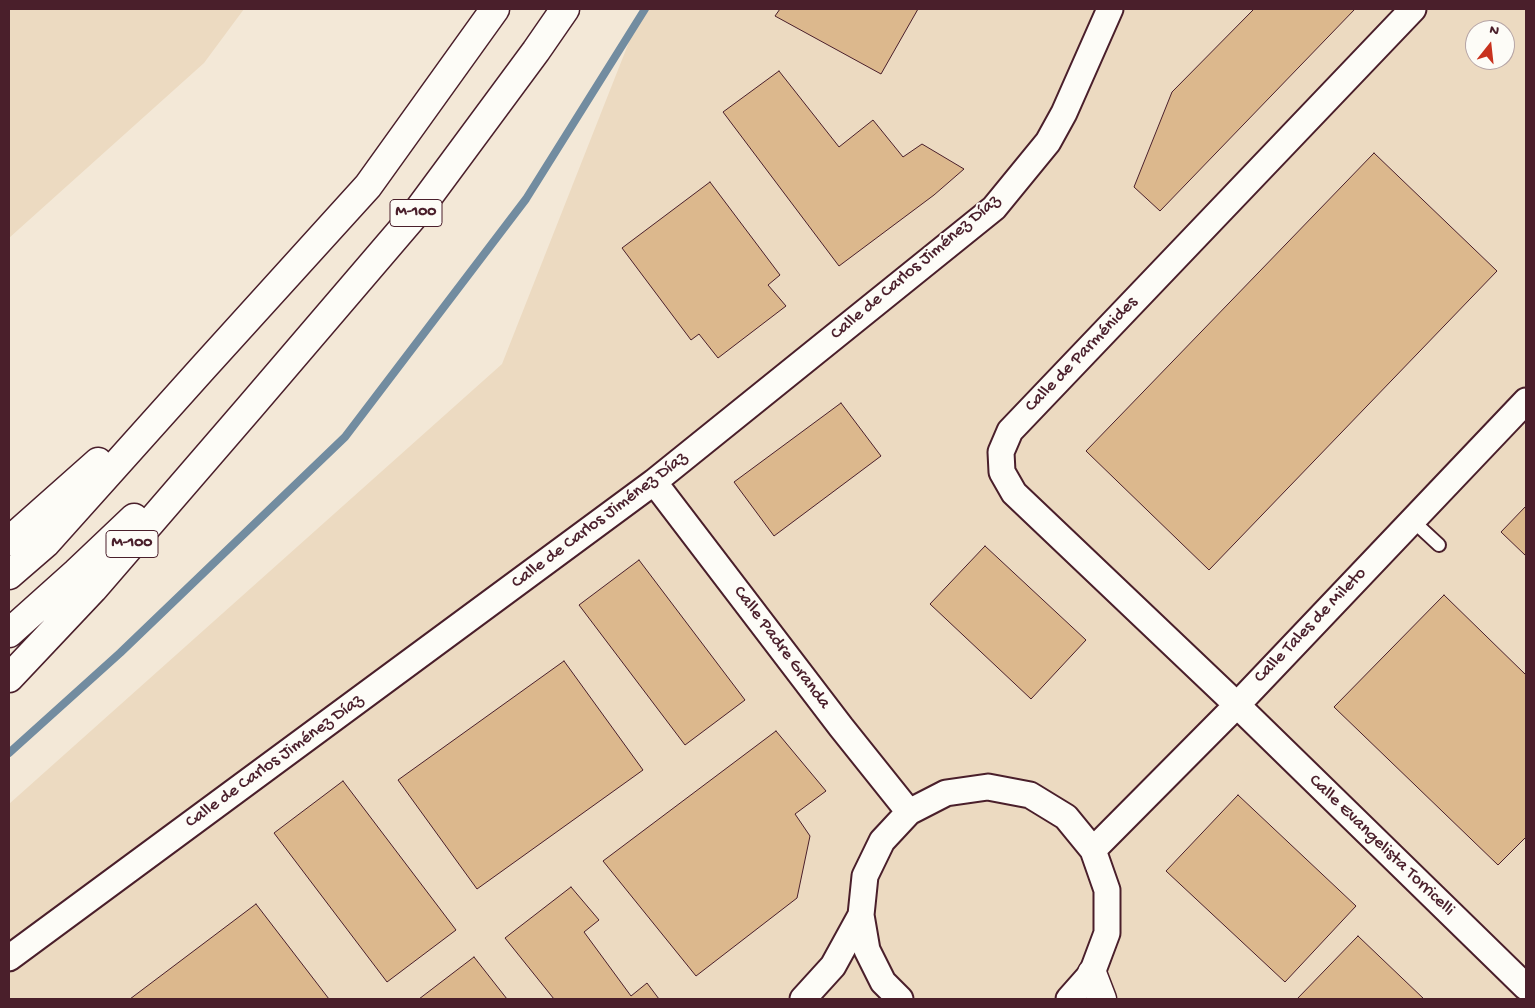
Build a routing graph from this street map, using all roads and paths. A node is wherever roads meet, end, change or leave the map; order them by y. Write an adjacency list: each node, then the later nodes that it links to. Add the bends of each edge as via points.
1 (495, 9): 5 (highway, M-100, via 368,186)
2 (565, 9): 7 (highway, M-100, via 417,212)
3 (1110, 9): 8 (street, Calle de Carlos Jiménez Díaz, via 1048,142 994,208)
4 (1413, 9): 15 (street, Calle de Parménides, via 1010,431 1000,452 1002,472 1014,494)
5 (202, 369): 10 (highway, M-100); 12 (highway, M-100, via 46,543)
6 (1526, 401): 9 (street, Calle Tales de Mileto)
7 (251, 406): 13 (highway, M-100); 14 (highway, M-100, via 93,589)
8 (654, 482): 16 (street, Calle Padre Granda); 19 (street, Calle de Carlos Jiménez Díaz)
9 (1412, 520): 11 (lane); 15 (street, Calle Tales de Mileto)
10 (9, 541)
11 (1439, 545)
12 (9, 575)
13 (9, 633)
14 (9, 678)
15 (1237, 704): 17 (street, Calle Tales de Mileto); 21 (street, Calle Evangelista Torricelli)
16 (909, 812): 17 (street, via 946,793 988,786 1030,796 1066,817); 18 (street, via 882,841 865,876)
17 (1093, 850): 20 (street, via 1107,890 1107,933)
18 (861, 915): 22 (street, via 834,966); 23 (street, via 867,950 883,982)
19 (9, 958)
20 (1092, 973): 24 (street); 25 (highway)
21 (1526, 987)
22 (803, 999)
23 (900, 999)
24 (1069, 999)
25 (1102, 999)

